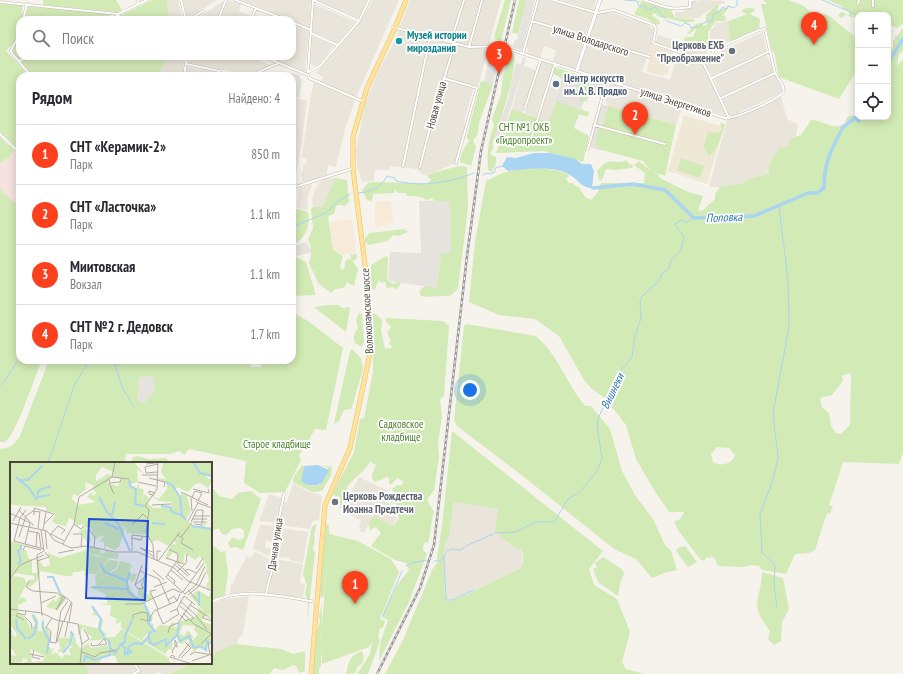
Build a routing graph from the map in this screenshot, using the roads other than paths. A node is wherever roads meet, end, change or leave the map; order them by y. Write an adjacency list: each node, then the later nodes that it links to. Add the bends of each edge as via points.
1 (138, 0): 21 (street)
2 (147, 0): 21 (street)
3 (180, 0): 29 (street)
4 (226, 0): 31 (street)
5 (235, 0): 23 (street)
6 (313, 0): 34 (street); 38 (street)
7 (369, 0): 34 (street)
8 (405, 0): 37 (main road, Волоколамское шоссе)
9 (464, 0): 43 (street)
10 (482, 0): 47 (street)
11 (538, 0): 35 (street)
12 (553, 0): 25 (street)
13 (600, 0): 25 (street)
14 (644, 0): 15 (street, via 682,10 690,7 690,1)
15 (694, 0)
16 (859, 0): 20 (street)
17 (873, 0): 22 (street)
18 (0, 2): 19 (street)
19 (27, 4): 26 (street); 27 (street)
20 (858, 4)
21 (137, 5): 26 (street)
22 (873, 6)
23 (256, 8): 32 (street); 33 (street)
24 (202, 11): 30 (street)
25 (596, 12): 41 (street); 71 (street, via 614,10 650,23 656,29 653,43 702,60)
26 (122, 13): 28 (street)
27 (24, 16)
28 (116, 16)
29 (185, 16)
30 (195, 16)
31 (220, 16)
32 (253, 16)
33 (276, 16)
34 (359, 21): 45 (street)
35 (532, 21): 41 (street, улица Володарского); 50 (street)
36 (296, 24): 38 (street)
37 (394, 27): 40 (street); 74 (main road, Волоколамское шоссе)
38 (311, 30): 39 (street)
39 (311, 33): 45 (street); 68 (street)
40 (430, 36): 43 (street); 84 (street)
41 (588, 39): 52 (street, улица Володарского); 63 (street)
42 (16, 40): 53 (street, via 10,50)
43 (451, 41): 44 (street)
44 (455, 42): 47 (street); 70 (street, Новая улица)
45 (338, 45): 68 (street, via 320,66)
46 (502, 46): 47 (street)
47 (469, 47)
48 (508, 49): 50 (street, улица Энергетиков)
49 (770, 51): 51 (street, via 765,29 714,50); 69 (street); 71 (street)
50 (523, 53): 54 (street, улица Энергетиков)
51 (712, 54)
52 (650, 57)
53 (16, 59)
54 (541, 59): 61 (street, улица Энергетиков); 75 (street)
55 (17, 60): 59 (street)
56 (22, 60): 59 (street)
57 (186, 60): 62 (street)
58 (274, 60): 60 (street)
59 (19, 62): 64 (street)
60 (279, 63): 67 (street); 68 (street)
61 (555, 63): 63 (street, улица Энергетиков); 80 (street)
62 (186, 64): 65 (street); 66 (street)
63 (577, 70): 72 (street, улица Энергетиков)
64 (28, 72)
65 (185, 72)
66 (219, 72)
67 (258, 72)
68 (308, 73): 74 (street, via 309,78)
69 (775, 73): 73 (street); 76 (street, via 783,86 784,92 781,95)
70 (443, 78): 83 (street, via 477,88); 85 (street, Новая улица)
71 (712, 78): 73 (street)
72 (607, 80): 76 (street, улица Энергетиков); 77 (street)
73 (721, 98): 76 (street)
74 (361, 101): 86 (main road, Волоколамское шоссе, via 350,142); 91 (main road, Волоколамское шоссе, via 352,152 366,273 370,353 350,448 325,505)
75 (525, 108)
76 (729, 118)
77 (594, 125): 79 (street); 82 (street)
78 (0, 134): 81 (street)
79 (665, 144)
80 (529, 146)
81 (16, 149)
82 (588, 149)
83 (456, 163)
84 (404, 166)
85 (420, 167)
86 (350, 170): 87 (street); 91 (main road, Волоколамское шоссе, via 364,274 368,353 348,447 323,505)
87 (296, 187)
88 (284, 494): 89 (street, Дачная улица, via 278,523 278,542)
89 (266, 595): 90 (street, via 247,594); 91 (street)
90 (212, 602)
91 (316, 602): 94 (main road, Волоколамское шоссе)
92 (135, 664): 93 (street, via 139,671)
93 (133, 674)
94 (310, 674)

